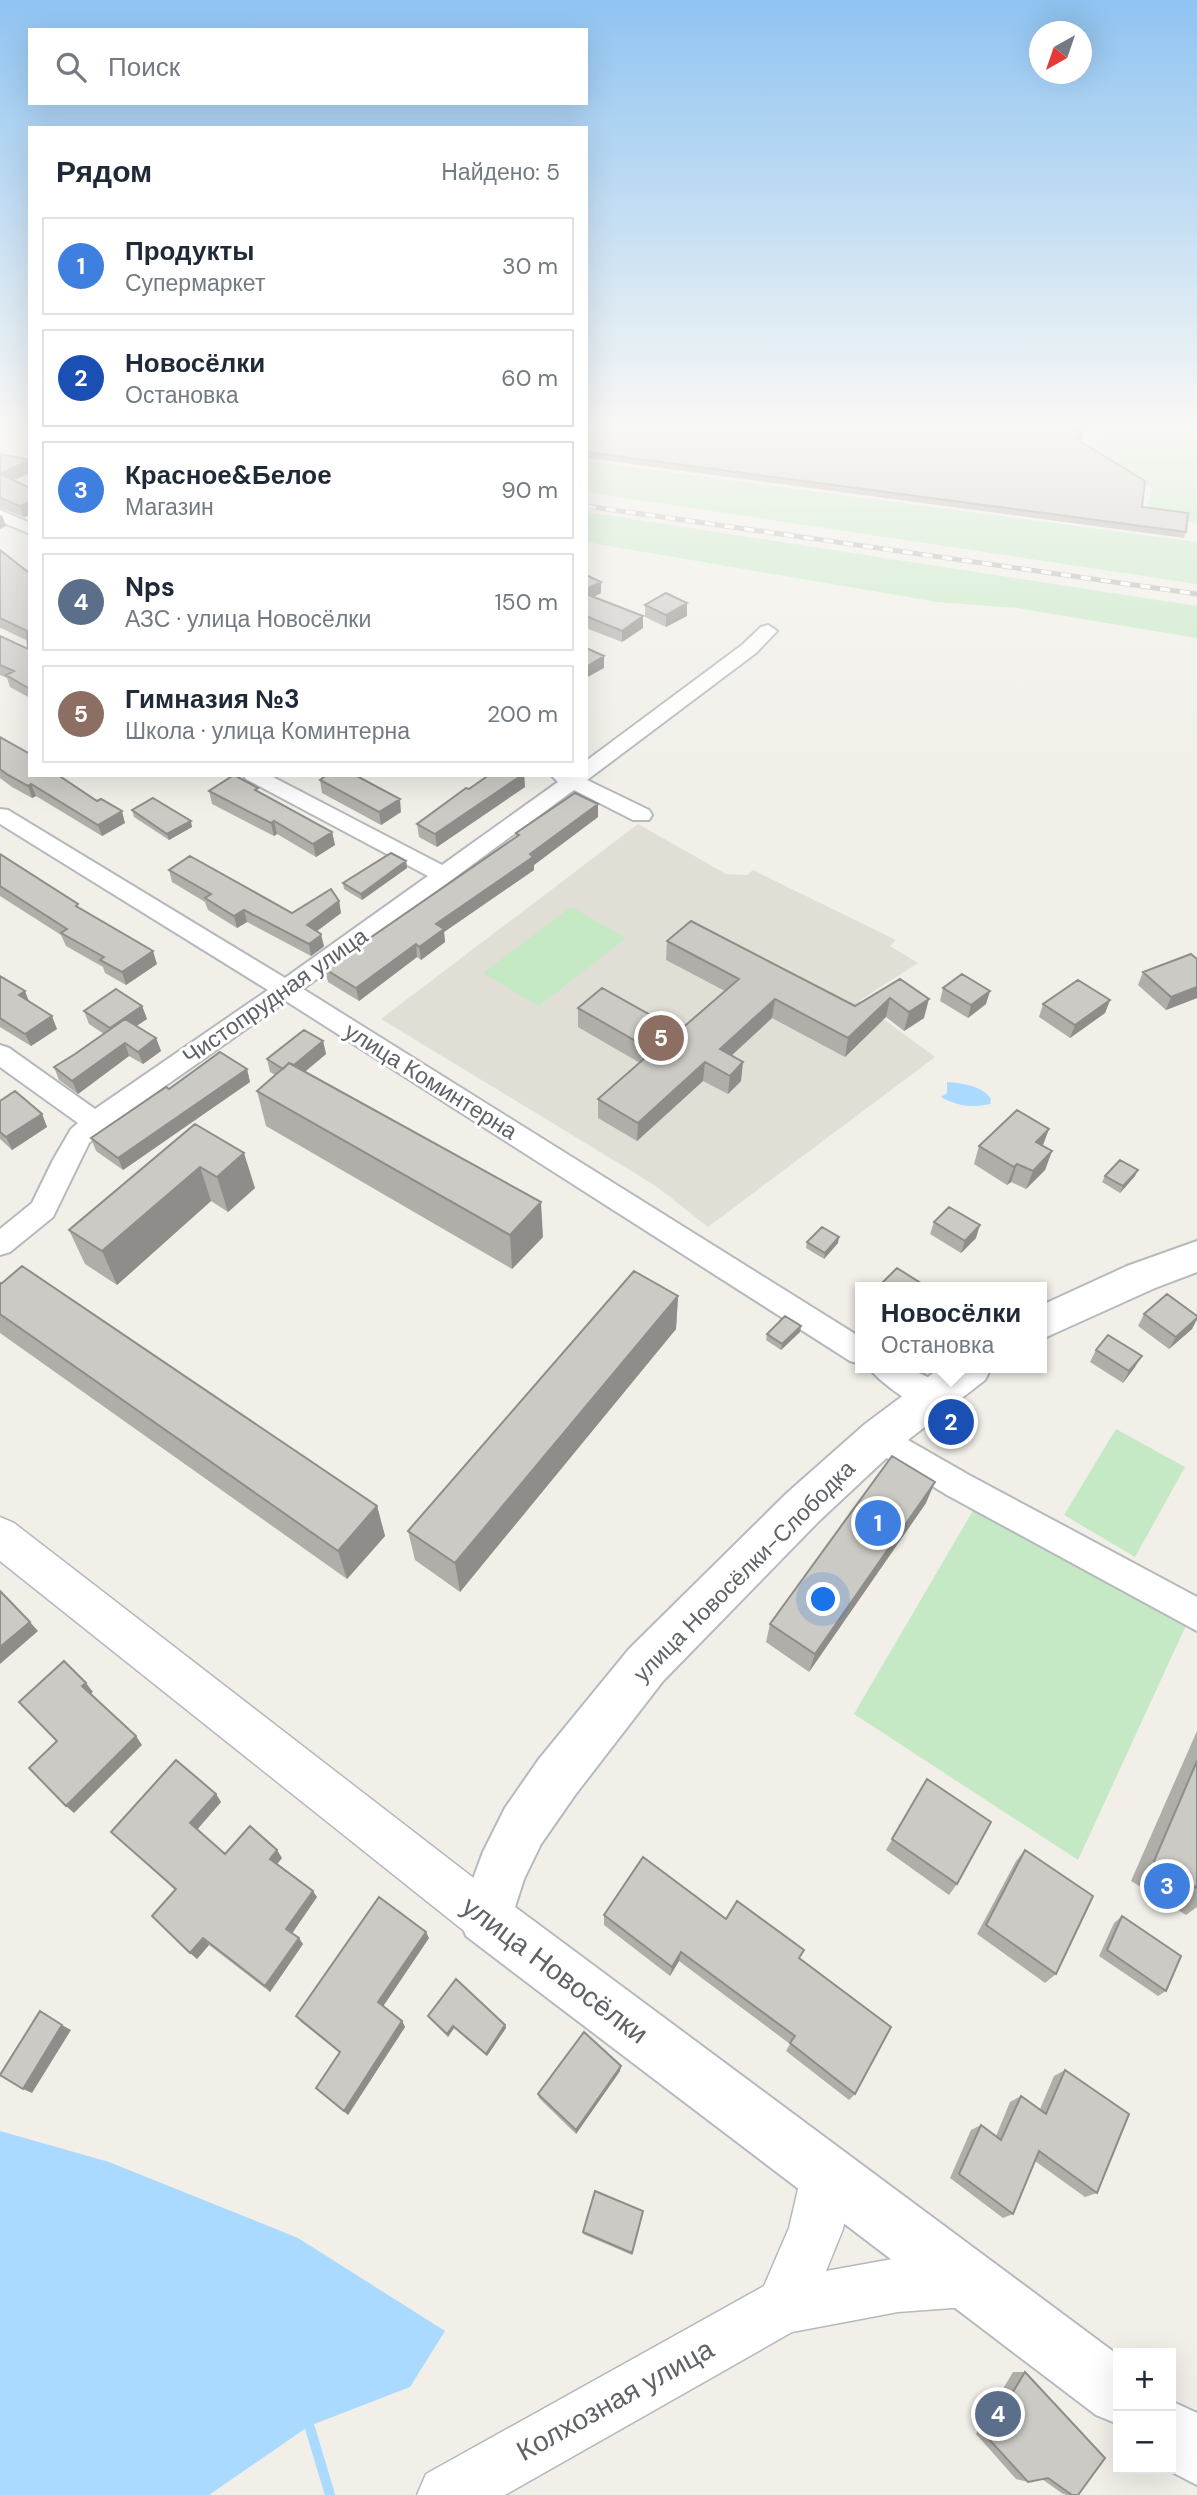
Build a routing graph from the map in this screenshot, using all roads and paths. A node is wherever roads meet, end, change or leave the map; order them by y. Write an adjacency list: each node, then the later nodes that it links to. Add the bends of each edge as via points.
1 (768, 631): 2 (street, Чистопрудная улица)
2 (588, 767)
3 (257, 777): 8 (street)
4 (574, 777): 8 (street, Чистопрудная улица)
5 (577, 777): 7 (street)
6 (0, 815): 9 (street, улица Коминтерна)
7 (641, 815)
8 (444, 876): 9 (street, Чистопрудная улица)
9 (285, 990): 11 (street, Чистопрудная улица); 15 (street, улица Коминтерна)
10 (0, 1054): 11 (street)
11 (95, 1122): 12 (street, Чистопрудная улица, via 80,1136 43,1210)
12 (0, 1244)
13 (1197, 1256): 14 (main road)
14 (1047, 1321)
15 (855, 1349)
16 (894, 1373): 18 (street)
17 (964, 1373): 18 (main road, улица Новосёлки-Слободка)
18 (931, 1397): 19 (main road, улица Новосёлки-Слободка)
19 (880, 1437): 21 (street, via 958,1485); 22 (main road, улица Новосёлки-Слободка, via 803,1507 646,1665 523,1826)
20 (0, 1536): 22 (street, улица Новосёлки)
21 (1197, 1615)
22 (485, 1917): 23 (main road, улица Новосёлки)
23 (827, 2176): 24 (main road, улица Новосёлки); 25 (street, via 816,2229)
24 (966, 2280): 25 (street, Колхозная улица, via 898,2285); 26 (main road, улица Новосёлки)
25 (784, 2305): 29 (street, Колхозная улица)
26 (1113, 2389)
27 (1176, 2437): 28 (main road)
28 (1197, 2453)
29 (447, 2495)

